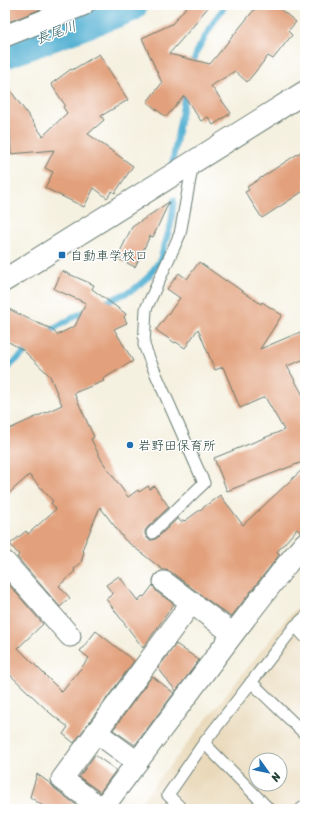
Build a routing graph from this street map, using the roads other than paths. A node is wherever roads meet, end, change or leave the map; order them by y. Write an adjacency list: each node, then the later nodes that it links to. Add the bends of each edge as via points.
1 (74, 7): 2 (street)
2 (5, 36)
3 (305, 92): 4 (street)
4 (193, 162): 5 (street); 6 (lane, via 180,234 146,309 144,345 204,483)
5 (5, 280)
6 (152, 533)
7 (305, 543): 13 (street)
8 (5, 562): 14 (street)
9 (164, 582): 10 (street)
10 (192, 602): 13 (street); 17 (street)
11 (305, 617): 12 (lane)
12 (295, 626): 15 (lane); 16 (lane)
13 (233, 634): 20 (street)
14 (70, 636)
15 (305, 637)
16 (251, 682): 18 (lane); 19 (lane)
17 (96, 732): 20 (street); 21 (street, via 62,779)
18 (305, 734)
19 (204, 743): 22 (lane, via 168,795); 23 (lane)
20 (137, 762): 21 (street)
21 (102, 809)
22 (182, 809)
23 (269, 809)

